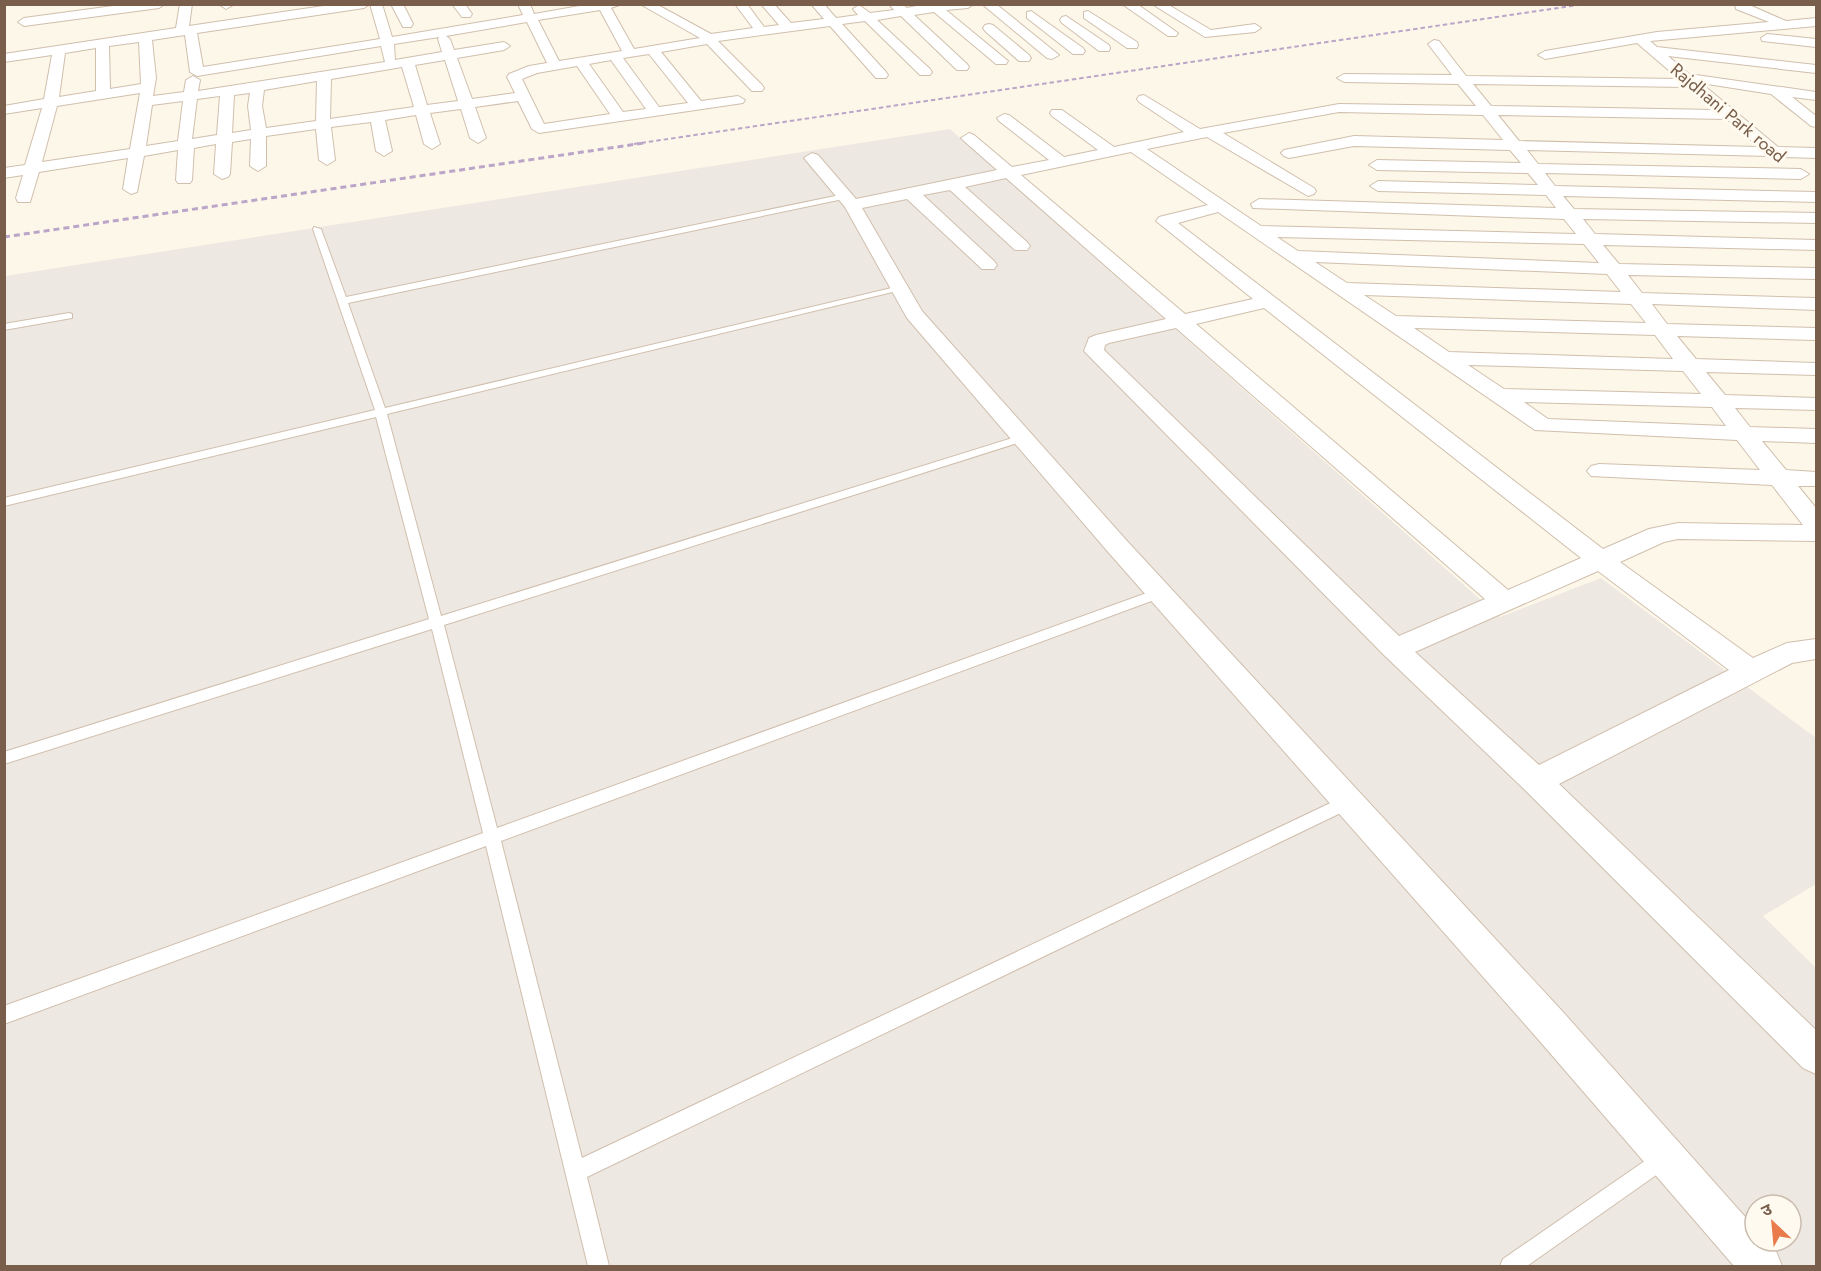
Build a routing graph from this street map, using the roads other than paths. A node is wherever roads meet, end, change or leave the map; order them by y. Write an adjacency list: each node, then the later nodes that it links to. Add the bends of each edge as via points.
1 (72, 4): 40 (street, via 29,10)
2 (159, 4): 40 (street)
3 (186, 4): 41 (street)
4 (256, 4): 33 (street)
5 (364, 4): 26 (street, via 347,12)
6 (376, 4): 35 (street)
7 (397, 4): 35 (street, via 412,23)
8 (646, 4): 48 (street)
9 (741, 4): 42 (street)
10 (767, 4): 36 (street)
11 (817, 4): 30 (street)
12 (854, 4): 28 (street)
13 (988, 4): 65 (street)
14 (1017, 4): 61 (street)
15 (1128, 4): 49 (street)
16 (1158, 4): 43 (street, via 1209,34)
17 (607, 5): 20 (street); 63 (street)
18 (1740, 6): 34 (street)
19 (933, 7): 21 (street); 22 (street); 75 (street)
20 (521, 8): 32 (street); 81 (street)
21 (899, 9): 28 (street); 83 (street)
22 (969, 10): 71 (street)
23 (1080, 10): 56 (street)
24 (467, 11): 27 (street)
25 (1054, 11): 57 (street)
26 (315, 13): 33 (street)
27 (447, 17)
28 (867, 17): 30 (street); 88 (street)
29 (1215, 20): 43 (street)
30 (833, 22): 36 (street); 90 (street)
31 (1816, 22): 34 (street)
32 (496, 24): 39 (street); 72 (street)
33 (263, 25): 41 (street)
34 (1779, 25): 44 (street); 45 (street)
35 (382, 27): 51 (street)
36 (788, 27): 42 (street)
37 (1255, 27): 43 (street)
38 (79, 28): 62 (street)
39 (468, 28): 46 (street); 59 (street)
40 (21, 31): 67 (street)
41 (186, 31): 47 (street); 87 (street)
42 (761, 31): 48 (street)
43 (1233, 31)
44 (1712, 31): 52 (street); 55 (street)
45 (1816, 31)
46 (441, 33): 51 (street); 64 (street)
47 (145, 37): 53 (street); 101 (street)
48 (709, 39): 60 (street); 97 (street)
49 (1183, 39)
50 (353, 41): 51 (street); 68 (street); 86 (street)
51 (387, 41): 76 (street)
52 (1648, 42): 66 (street); 70 (street); 80 (street, Rajdhani Park road); 85 (street)
53 (102, 43): 58 (street); 100 (street)
54 (1434, 44): 77 (street)
55 (1816, 44)
56 (1132, 45)
57 (1104, 48)
58 (59, 50): 62 (street); 106 (street)
59 (478, 50): 64 (street); 72 (street)
60 (653, 50): 63 (street); 113 (street)
61 (1078, 51)
62 (43, 52): 67 (street)
63 (630, 53): 69 (street)
64 (450, 55): 73 (street); 112 (street)
65 (1052, 55)
66 (1545, 55)
67 (14, 56): 89 (street)
68 (269, 56): 87 (street); 96 (street)
69 (615, 56): 74 (street); 116 (street)
70 (1816, 56)
71 (1024, 58)
72 (510, 60): 81 (street); 104 (street)
73 (407, 61): 76 (street); 115 (street)
74 (580, 61): 81 (street); 120 (street)
75 (1001, 61)
76 (389, 64): 86 (street)
77 (1451, 65): 78 (street); 94 (street)
78 (1474, 65)
79 (1532, 65): 82 (street)
80 (1671, 65): 93 (street, Rajdhani Park road); 95 (street)
81 (555, 66)
82 (1568, 66)
83 (962, 67)
84 (1617, 68): 93 (street)
85 (1816, 69)
86 (359, 70): 91 (street)
87 (198, 72): 103 (street)
88 (925, 72)
89 (9, 73)
90 (881, 75)
91 (324, 76): 96 (street); 123 (street)
92 (1344, 78): 94 (street)
93 (1687, 79): 94 (street); 98 (street); 110 (street, Rajdhani Park road)
94 (1463, 80): 111 (street)
95 (1816, 83)
96 (263, 86): 99 (street); 127 (street, via 255,106)
97 (757, 88)
98 (1774, 90): 105 (street); 122 (street)
99 (227, 92): 103 (street); 131 (street)
100 (103, 94): 101 (street); 106 (street)
101 (147, 94): 103 (street); 139 (street)
102 (1333, 94): 111 (street)
103 (191, 95): 133 (street)
104 (524, 96): 112 (street); 120 (street, via 539,129)
105 (1816, 96)
106 (52, 98): 109 (street); 114 (street); 148 (street)
107 (738, 99): 113 (street)
108 (1144, 99): 128 (street)
109 (4, 100)
110 (1713, 100): 111 (street); 118 (street, Rajdhani Park road)
111 (1481, 103): 118 (street); 125 (street); 128 (street, via 1339,108)
112 (466, 105): 115 (street); 129 (street)
113 (698, 106): 116 (street)
114 (4, 110)
115 (422, 111): 119 (street); 132 (street)
116 (656, 113): 120 (street)
117 (1057, 113): 137 (street)
118 (1730, 115): 126 (street, Rajdhani Park road)
119 (377, 117): 123 (street); 136 (street)
120 (620, 118)
121 (1004, 118): 144 (street)
122 (1816, 123)
123 (322, 124): 127 (street); 143 (street)
124 (1312, 125): 125 (street, via 1361,121)
125 (1499, 125): 126 (street); 134 (street)
126 (1747, 129): 138 (street, Rajdhani Park road)
127 (260, 133): 131 (street); 146 (street)
128 (1204, 133): 135 (street); 159 (street)
129 (478, 138)
130 (969, 138): 149 (street)
131 (223, 139): 133 (street); 151 (street)
132 (432, 144)
133 (186, 145): 139 (street); 153 (street)
134 (1515, 146): 138 (street); 140 (street, via 1354,141); 147 (street)
135 (1133, 147): 137 (street); 165 (street)
136 (384, 151)
137 (1111, 152): 144 (street)
138 (1774, 152): 141 (street); 152 (street, Rajdhani Park road)
139 (138, 153): 148 (street); 157 (street)
140 (1289, 153)
141 (1816, 153)
142 (812, 158): 163 (street)
143 (327, 160)
144 (1061, 162): 149 (street)
145 (1377, 165): 147 (street)
146 (258, 166)
147 (1532, 167): 152 (street); 158 (street)
148 (32, 169): 150 (street); 162 (street)
149 (1008, 173): 154 (street); 184 (street)
150 (4, 174)
151 (222, 174)
152 (1801, 174): 156 (street, Rajdhani Park road)
153 (184, 180)
154 (953, 184): 160 (street); 172 (street)
155 (1378, 186): 158 (street)
156 (1816, 187)
157 (131, 189)
158 (1551, 190): 161 (street); 166 (street)
159 (1308, 191)
160 (911, 193): 163 (street); 174 (street)
161 (1816, 197)
162 (24, 198)
163 (849, 201): 177 (street); 180 (lane)
164 (1259, 204): 166 (street)
165 (1220, 207): 169 (street); 181 (street, via 1165,221)
166 (1570, 214): 167 (street); 170 (street)
167 (1816, 218)
168 (317, 229): 180 (lane)
169 (1254, 231): 170 (street); 173 (street)
170 (1590, 240): 171 (street); 175 (street)
171 (1816, 245)
172 (1021, 246)
173 (1292, 256): 175 (street); 178 (street)
174 (988, 265)
175 (1613, 269): 176 (street); 179 (street)
176 (1816, 273)
177 (900, 289): 195 (lane); 198 (street, via 914,314)
178 (1342, 289): 179 (street); 185 (street)
179 (1637, 299): 182 (street); 187 (street)
180 (343, 301): 195 (lane)
181 (1269, 301): 184 (street); 205 (street)
182 (1816, 304)
183 (69, 316): 186 (lane)
184 (1181, 322): 207 (street); 209 (street, via 1103,339 1096,342 1094,351)
185 (1393, 322): 187 (street); 189 (street)
186 (4, 327)
187 (1663, 331): 188 (street); 190 (street)
188 (1816, 334)
189 (1444, 358): 190 (street); 192 (street)
190 (1690, 366): 191 (street); 193 (street)
191 (1816, 369)
192 (1501, 396): 193 (street); 196 (street, via 1546,426)
193 (1718, 400): 194 (street); 196 (street)
194 (1816, 404)
195 (381, 413): 202 (lane); 208 (lane)
196 (1744, 434): 197 (street); 200 (street)
197 (1816, 436)
198 (1023, 438): 206 (street); 208 (lane)
199 (1599, 471): 200 (street)
200 (1779, 477): 201 (street); 203 (street)
201 (1816, 479)
202 (4, 501)
203 (1816, 524)
204 (1816, 533): 205 (street, via 1678,531 1658,535)
205 (1600, 560): 207 (street); 211 (street)
206 (1160, 593): 214 (street); 215 (lane)
207 (1505, 602): 209 (street)
208 (436, 621): 212 (lane); 215 (lane)
209 (1395, 649): 213 (street)
210 (1816, 649): 211 (street, via 1787,653)
211 (1752, 672): 213 (street)
212 (4, 758)
213 (1536, 781): 217 (street)
214 (1348, 802): 218 (street); 219 (lane)
215 (492, 838): 216 (lane); 219 (lane)
216 (4, 1015)
217 (1816, 1054)
218 (1665, 1157): 221 (lane); 222 (street)
219 (575, 1172): 220 (lane)
220 (599, 1266)
221 (1510, 1266)
222 (1761, 1266)

